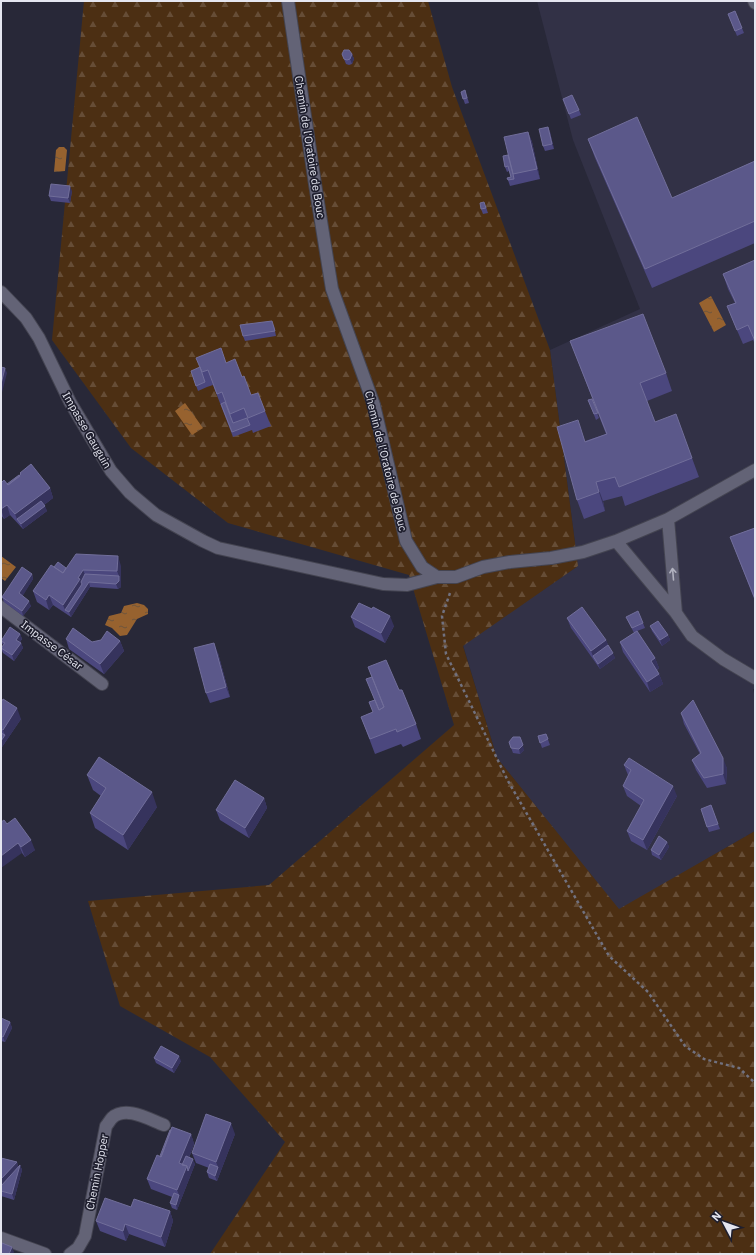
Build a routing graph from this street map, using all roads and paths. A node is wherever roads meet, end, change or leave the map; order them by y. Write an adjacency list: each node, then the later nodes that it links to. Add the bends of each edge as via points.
1 (288, 1): 6 (street, Chemin de l'Oratoire de Bouc, via 332,289 374,405 406,541 422,567)
2 (1, 292): 6 (street, Impasse Gauguin, via 26,318 34,331 70,402 110,471 130,493 156,515 218,548 383,584 407,585)
3 (755, 470): 4 (street)
4 (668, 519): 5 (street); 9 (street, one-way to 4)
5 (616, 541): 7 (street, via 583,552 484,567); 9 (street)
6 (437, 576): 7 (street)
7 (456, 577): 12 (path, via 442,616 446,654 508,781 608,956 648,992 684,1046 704,1059 739,1068)
8 (1, 607): 11 (street, Impasse César)
9 (676, 613): 10 (street, via 692,636 722,659)
10 (755, 678)
11 (102, 684)
12 (755, 1083)
13 (164, 1126): 16 (street, Chemin Hopper, via 131,1113 121,1113 112,1118 106,1126 85,1236 78,1248)
14 (1, 1238): 15 (street)
15 (45, 1254)
16 (70, 1254)

